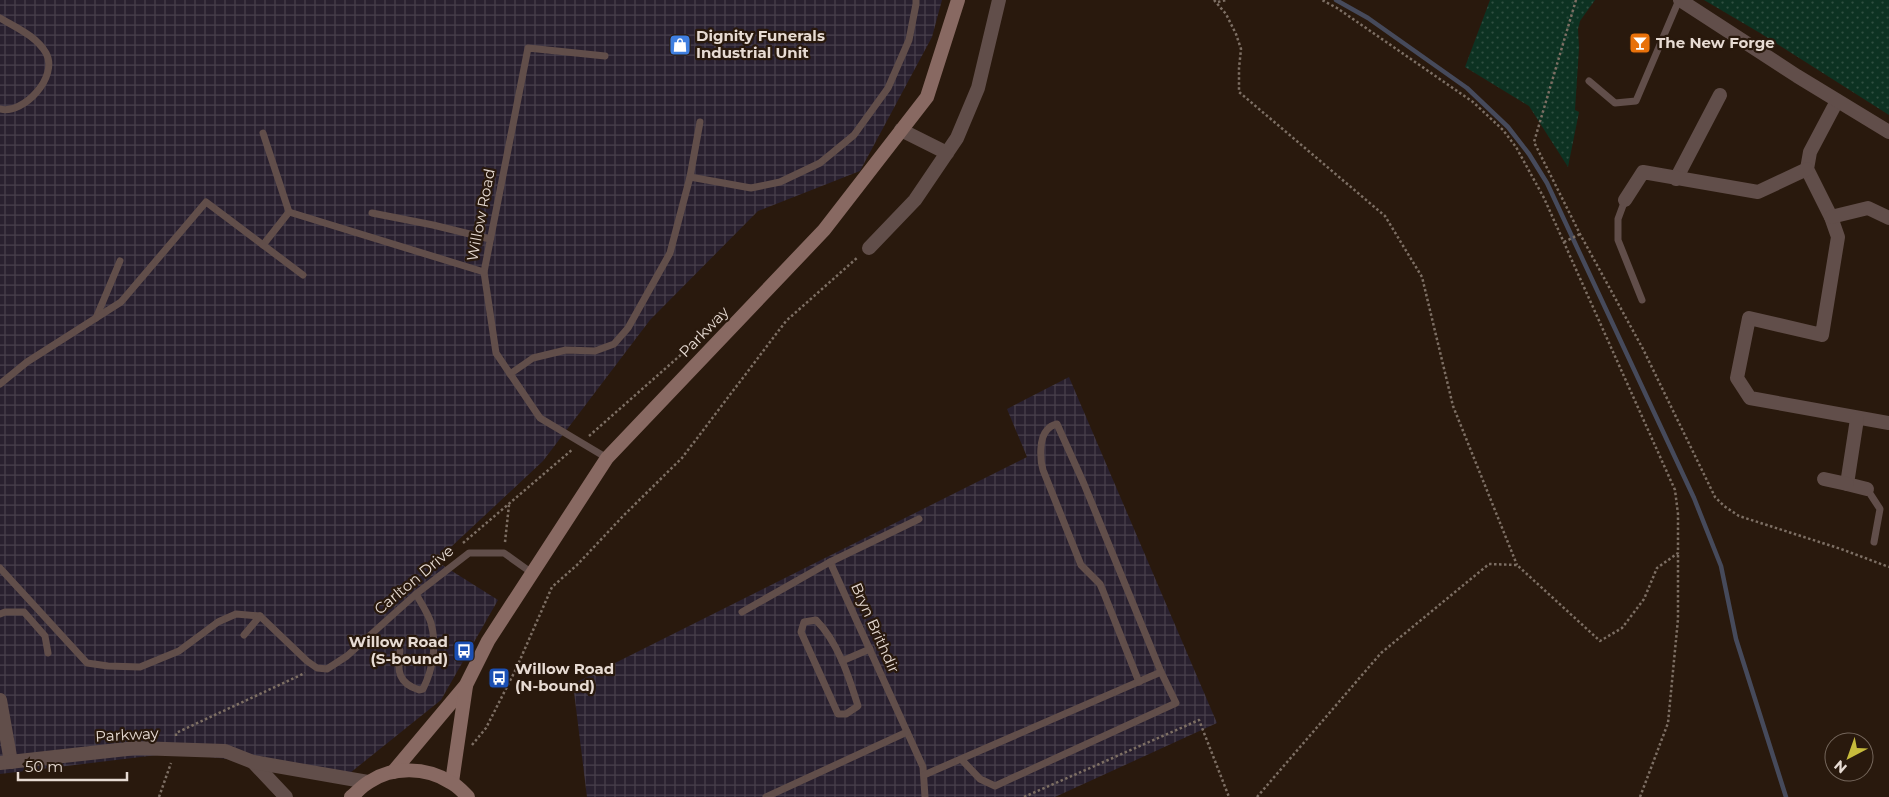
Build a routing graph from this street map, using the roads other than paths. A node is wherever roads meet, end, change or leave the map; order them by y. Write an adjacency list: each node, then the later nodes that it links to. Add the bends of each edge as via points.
1 (916, 0): 17 (lane, via 909,40 888,88 854,134 820,163 780,182 751,188)
2 (958, 0): 12 (main road, Parkway, via 927,98)
3 (999, 0): 15 (street, via 978,88 957,138)
4 (1679, 0): 7 (lane, via 1636,101 1616,104); 9 (street)
5 (0, 18): 10 (lane, via 37,40 50,63 42,84 25,104 15,109)
6 (605, 56): 24 (lane, Willow Road, via 528,48)
7 (1589, 81)
8 (1720, 96): 18 (street)
9 (1837, 101): 13 (street); 16 (street, via 1810,152)
10 (0, 109)
11 (700, 122): 17 (lane)
12 (901, 130): 15 (street); 36 (main road, Parkway, via 824,230)
13 (1889, 132)
14 (263, 133): 20 (lane)
15 (947, 153): 26 (street, via 915,200)
16 (1807, 169): 18 (street, via 1758,192); 22 (street)
17 (690, 177): 32 (lane, via 670,254 628,328 614,344 595,351 566,350 533,358)
18 (1676, 179): 19 (street, via 1643,172)
19 (1625, 200): 30 (lane, via 1618,219 1618,240)
20 (289, 212): 25 (lane); 28 (lane)
21 (372, 213): 24 (lane)
22 (1831, 216): 23 (street, via 1868,208); 34 (street, via 1838,236 1822,335 1749,318 1737,378 1750,398)
23 (1889, 218)
24 (490, 239): 28 (lane, Willow Road)
25 (263, 245): 29 (lane); 31 (lane, via 206,202 121,302)
26 (869, 248)
27 (120, 261): 31 (lane)
28 (484, 272): 32 (lane, Willow Road, via 496,353)
29 (303, 274)
30 (1642, 300)
31 (96, 318): 33 (lane, via 27,362)
32 (510, 374): 36 (lane, Willow Road, via 540,418)
33 (0, 384)
34 (1857, 419): 35 (street); 38 (street)
35 (1889, 423)
36 (607, 458): 44 (main road, Parkway)
37 (1824, 479): 38 (street)
38 (1847, 484): 39 (street)
39 (1867, 489): 41 (lane, via 1880,509)
40 (919, 520): 42 (lane)
41 (1874, 542)
42 (830, 562): 46 (lane); 50 (lane, Bryn Brithdir)
43 (0, 568): 48 (lane, via 87,663 140,667 179,652 218,622 236,614)
44 (532, 573): 45 (lane, Carlton Drive, via 504,553 469,553); 56 (main road, Parkway, via 488,641)
45 (416, 594): 48 (lane, Carlton Drive, via 347,656 327,669 317,668); 51 (lane, via 431,622 433,641 430,674 423,689 412,688 400,676)
46 (742, 612)
47 (0, 614): 52 (lane, via 24,612 45,636)
48 (260, 616): 49 (lane)
49 (244, 635)
50 (870, 650): 53 (lane); 58 (lane, Bryn Brithdir)
51 (400, 651)
52 (48, 653)
53 (842, 660): 53 (lane, via 858,706 846,714 838,714 810,653 801,632 804,622 816,620)
54 (1161, 672): 55 (lane); 55 (lane, via 1084,484 1057,424 1051,426 1044,433 1043,470 1081,565 1100,584); 59 (lane, via 1176,703 995,786 980,779)
55 (1138, 682): 59 (lane)
56 (466, 685): 62 (main road); 65 (main road)
57 (0, 700): 60 (street)
58 (907, 732): 63 (lane, Bryn Brithdir); 69 (lane)
59 (961, 760): 63 (lane)
60 (5, 762): 61 (street, Parkway, via 136,748 224,751)
61 (253, 762): 64 (street, Parkway); 66 (street)
62 (393, 772): 64 (main road); 65 (main road, via 413,770)
63 (924, 775): 70 (lane, Bryn Brithdir)
64 (368, 782): 67 (main road)
65 (452, 782): 68 (main road)
66 (286, 797)
67 (351, 797)
68 (468, 797)
69 (766, 797)
70 (925, 797)

